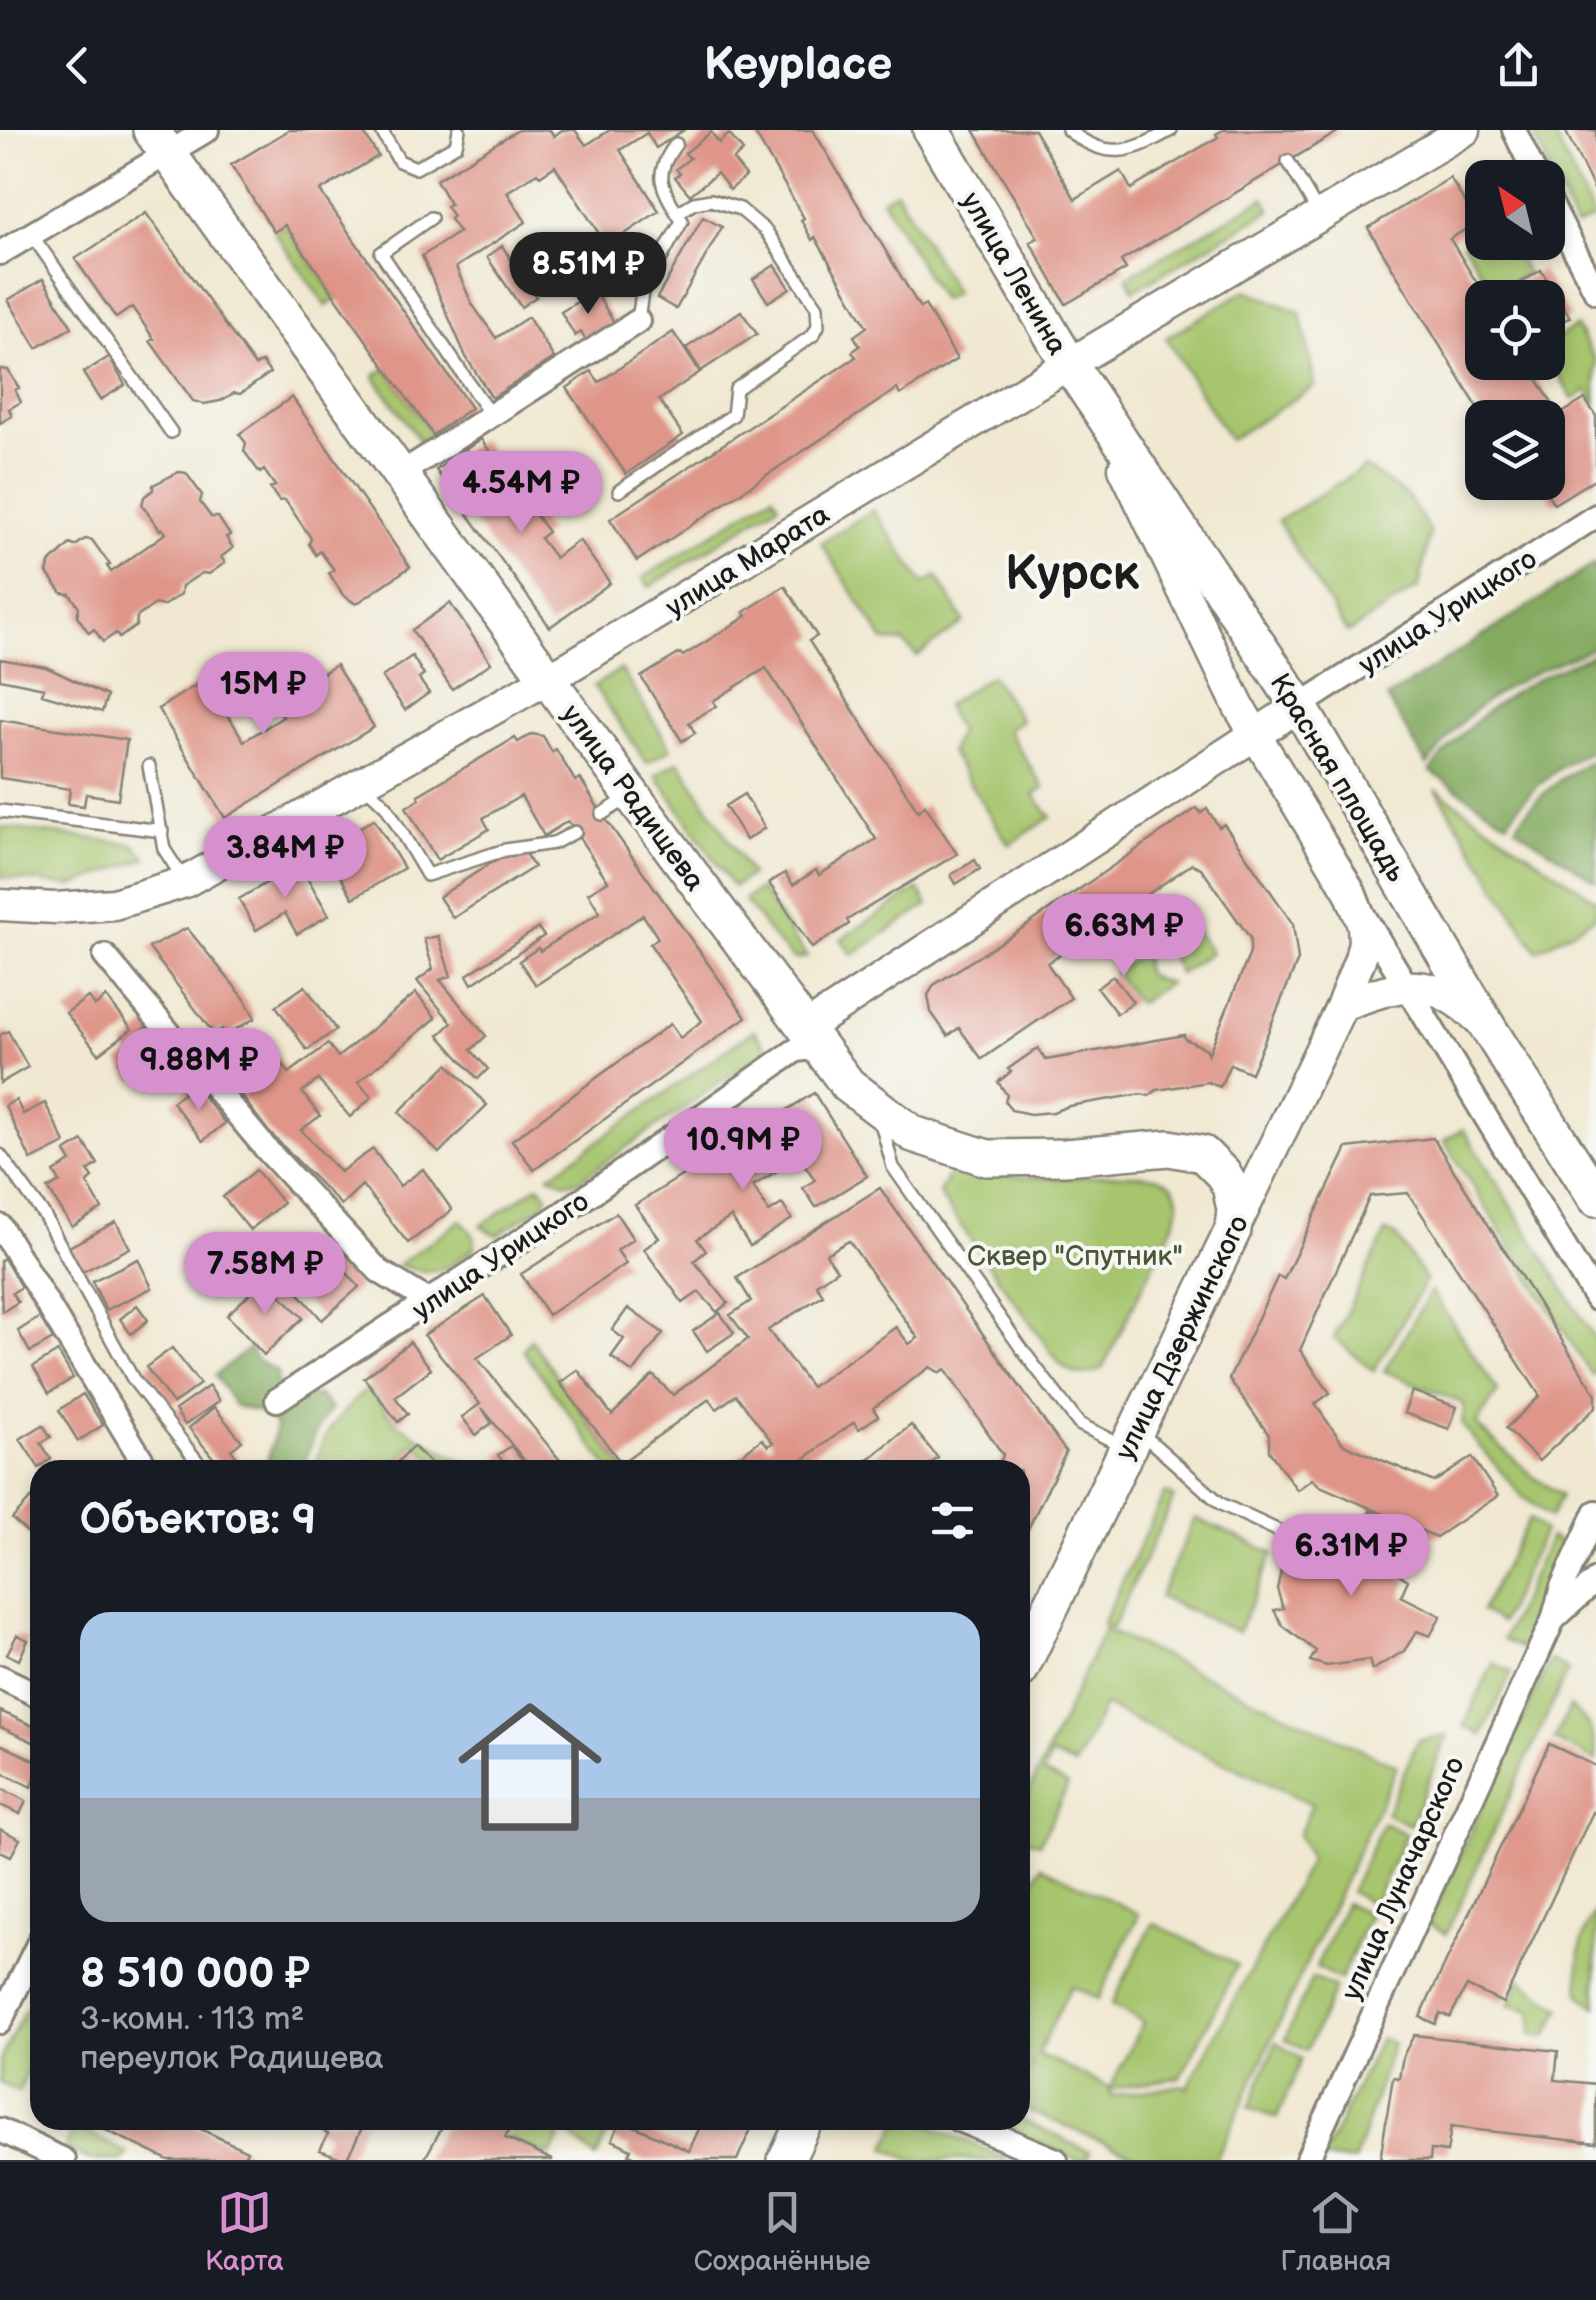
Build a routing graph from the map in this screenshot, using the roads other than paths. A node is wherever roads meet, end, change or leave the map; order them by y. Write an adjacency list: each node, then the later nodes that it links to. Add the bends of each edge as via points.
1 (207, 130): 9 (street)
2 (381, 130): 3 (lane, via 399,161 416,168 456,145)
3 (459, 130)
4 (930, 130): 21 (main road, улица Ленина)
5 (1068, 130): 6 (lane, via 1113,152 1144,146)
6 (1171, 130)
7 (1465, 130): 14 (main road, улица Марата)
8 (1514, 130): 11 (street)
9 (160, 142): 17 (street); 24 (main road, улица Радищева)
10 (676, 144): 13 (lane, via 660,179)
11 (1528, 160)
12 (1288, 162): 14 (lane)
13 (677, 213): 20 (lane, via 682,221 642,292); 25 (lane, via 711,200 740,209 766,231 812,298 818,326 807,341 736,389 733,415)
14 (1320, 216): 21 (main road, улица Марата)
15 (431, 218): 22 (lane, via 380,253)
16 (1565, 231): 19 (street)
17 (31, 234): 18 (street); 23 (lane)
18 (0, 253)
19 (1596, 292)
20 (638, 321): 22 (street)
21 (1069, 364): 27 (main road, улица Марата); 28 (main road, Красная площадь); 29 (main road, улица Дзержинского)
22 (491, 416): 24 (street)
23 (171, 432)
24 (400, 474): 27 (main road, улица Радищева)
25 (619, 491)
26 (1596, 516): 28 (street, улица Урицкого)
27 (548, 680): 31 (main road, улица Марата); 32 (main road, улица Радищева)
28 (1299, 706): 29 (main road, улица Урицкого); 43 (main road, Красная площадь)
29 (1256, 734): 38 (main road, улица Дзержинского); 44 (main road, улица Урицкого)
30 (149, 766): 35 (lane)
31 (364, 784): 36 (lane, via 386,806 427,875); 37 (main road, улица Марата)
32 (632, 795): 34 (lane); 44 (main road, улица Радищева)
33 (0, 810): 35 (lane)
34 (602, 814)
35 (162, 831): 37 (lane, via 164,849)
36 (575, 832)
37 (185, 882): 39 (main road, улица Марата, via 114,904)
38 (1350, 892): 41 (street); 42 (main road, улица Дзержинского, via 1364,942)
39 (0, 904)
40 (105, 956): 51 (street, via 266,1150 380,1271)
41 (1404, 985): 42 (main road); 43 (main road, via 1431,988); 50 (street)
42 (1342, 1005): 49 (main road, улица Дзержинского)
43 (1487, 1026): 47 (main road, Красная площадь)
44 (814, 1037): 45 (main road, улица Радищева, via 848,1085); 51 (street, улица Урицкого)
45 (876, 1106): 49 (main road, улица Радищева, via 914,1134 987,1158 1191,1150 1208,1156 1230,1186); 53 (lane, via 894,1167 1079,1424)
46 (0, 1155): 55 (lane, via 47,1220 133,1379)
47 (1596, 1198)
48 (0, 1226): 54 (street)
49 (1233, 1230): 53 (main road, улица Дзержинского)
50 (1596, 1299)
51 (430, 1302): 52 (street, улица Урицкого)
52 (277, 1400)
53 (1132, 1438): 57 (lane, via 1221,1504); 60 (main road, улица Дзержинского)
54 (142, 1460)
55 (197, 1460)
56 (1596, 1512): 59 (street, улица Луначарского)
57 (1283, 1533)
58 (1596, 1580): 59 (street)
59 (1553, 1620): 71 (street, улица Луначарского)
60 (1030, 1649)
61 (0, 1677): 62 (street)
62 (30, 1691)
63 (30, 1960): 64 (street)
64 (0, 2022)
65 (0, 2130): 68 (street)
66 (800, 2130): 69 (main road)
67 (983, 2130): 70 (street)
68 (64, 2160)
69 (786, 2160)
70 (1056, 2160)
71 (1307, 2160)

